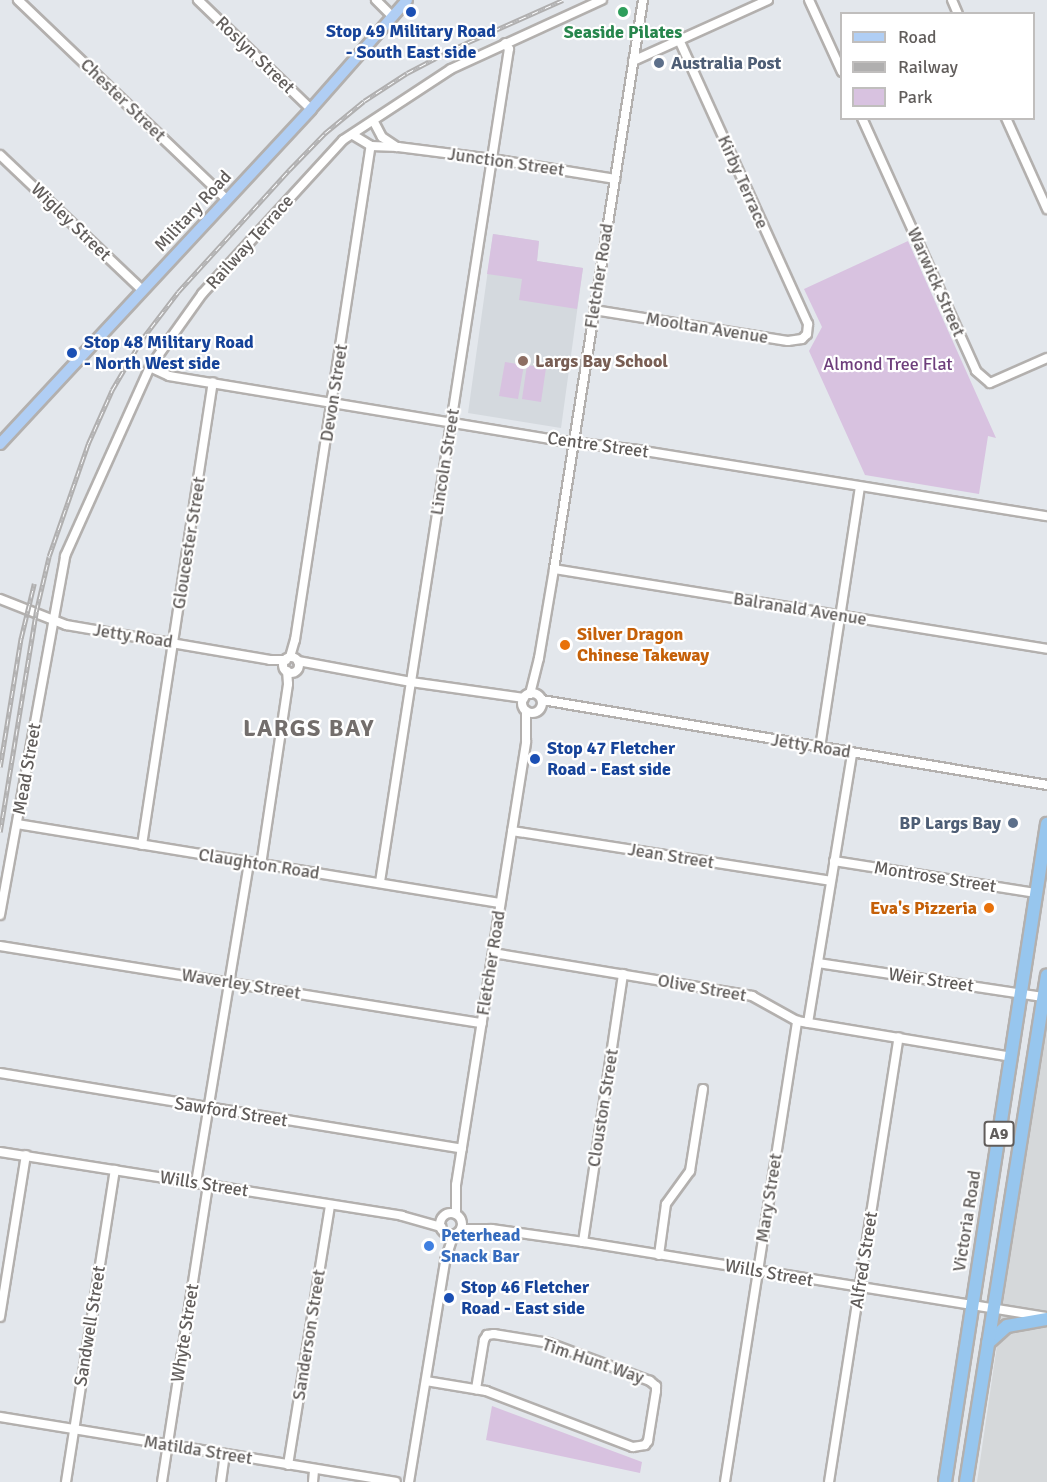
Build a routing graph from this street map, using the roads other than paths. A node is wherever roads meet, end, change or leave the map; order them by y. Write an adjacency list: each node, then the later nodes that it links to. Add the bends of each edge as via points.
1 (18, 0): 24 (street, Chester Street)
2 (198, 0): 14 (street, Roslyn Street)
3 (376, 0): 9 (street)
4 (407, 0): 9 (main road, Military Road)
5 (603, 0): 11 (street, Railway Terrace)
6 (644, 0): 12 (street, Fletcher Road)
7 (768, 0): 10 (street)
8 (809, 0): 13 (street)
9 (392, 16): 14 (main road, Military Road)
10 (679, 40): 12 (street); 28 (street, Kirby Terrace)
11 (505, 43): 17 (street, Railway Terrace, via 451,69); 22 (street, Lincoln Street, via 509,49)
12 (633, 61): 23 (street, Fletcher Road)
13 (840, 68)
14 (311, 109): 24 (main road, Military Road)
15 (863, 120): 29 (street, Warwick Street, via 976,371 990,382)
16 (1007, 120): 25 (street)
17 (374, 122): 18 (street, Railway Terrace); 20 (street, via 382,137)
18 (353, 135): 19 (street, Junction Street); 30 (street, Railway Terrace, via 343,140 202,294)
19 (371, 146): 20 (street, Junction Street); 32 (street, Devon Street)
20 (398, 147): 22 (street, Junction Street)
21 (0, 155): 26 (street, Wigley Street)
22 (492, 159): 23 (street, Junction Street); 33 (street, Lincoln Street)
23 (615, 179): 27 (street, Fletcher Road)
24 (227, 200): 26 (main road, Military Road)
25 (1047, 209)
26 (141, 289): 35 (main road, Military Road)
27 (594, 310): 28 (street, Mooltan Avenue, via 788,341 802,339); 34 (street, Fletcher Road)
28 (808, 324)
29 (1047, 358)
30 (150, 367): 31 (street, Centre Street, via 169,376); 41 (street, Railway Terrace, via 65,556)
31 (213, 382): 32 (street, Centre Street); 42 (street, Gloucester Street)
32 (333, 402): 33 (street, Centre Street); 44 (street, Devon Street)
33 (452, 421): 34 (street, Centre Street); 45 (street, Lincoln Street)
34 (573, 441): 36 (street, Centre Street); 38 (street, Fletcher Road)
35 (0, 444)
36 (860, 487): 37 (street, Centre Street); 40 (street)
37 (1047, 516)
38 (554, 569): 40 (street, Balranald Avenue); 46 (street, Fletcher Road)
39 (0, 599): 41 (street, Jetty Road)
40 (839, 616): 43 (street, Balranald Avenue); 47 (street)
41 (53, 620): 42 (street, Jetty Road, via 79,628); 50 (street, Mead Street, via 47,636)
42 (174, 642): 44 (street, Jetty Road); 53 (street, Gloucester Street)
43 (1047, 649)
44 (292, 665): 45 (street, Jetty Road); 56 (street, Devon Street)
45 (411, 682): 46 (street, Jetty Road); 58 (street, Lincoln Street)
46 (532, 703): 47 (street, Jetty Road); 52 (street, Fletcher Road)
47 (819, 748): 48 (street, Jetty Road)
48 (852, 753): 49 (street, Jetty Road); 54 (street)
49 (1047, 784)
50 (17, 824): 53 (street, Claughton Road); 61 (street, Mead Street)
51 (1047, 824): 59 (highway, Victoria Road / A9)
52 (512, 831): 57 (street, Jean Street); 60 (street, Fletcher Road)
53 (142, 845): 55 (street, Claughton Road)
54 (834, 861): 57 (street); 59 (street, Montrose Street)
55 (249, 864): 56 (street, Claughton Road); 67 (street)
56 (261, 865): 58 (street, Claughton Road)
57 (830, 881): 64 (street)
58 (380, 882): 60 (street, Claughton Road)
59 (1035, 893): 68 (highway, Victoria Road / A9)
60 (500, 903): 63 (street, Fletcher Road)
61 (0, 915)
62 (0, 946): 67 (street, Waverley Street)
63 (493, 953): 65 (street, Olive Street); 71 (street, Fletcher Road)
64 (818, 963): 68 (street, Weir Street); 72 (street)
65 (623, 974): 70 (street, Olive Street, via 752,996); 86 (street, Clouston Street)
66 (1047, 975): 69 (highway, A9)
67 (230, 983): 71 (street, Waverley Street); 77 (street)
68 (1020, 993): 69 (street, Weir Street); 74 (highway, Victoria Road / A9)
69 (1044, 997): 91 (highway, A9)
70 (797, 1021): 72 (street, Olive Street); 88 (street, Mary Street)
71 (482, 1023): 78 (street, Fletcher Road)
72 (808, 1023): 73 (street, Olive Street)
73 (899, 1037): 74 (street, Olive Street); 89 (street, Alfred Street)
74 (1012, 1057): 90 (highway, Victoria Road / A9)
75 (0, 1073): 77 (street, Sawford Street)
76 (703, 1089): 87 (street, via 690,1171 666,1204)
77 (208, 1108): 78 (street, Sawford Street); 82 (street)
78 (462, 1149): 85 (street, Fletcher Road)
79 (2, 1152): 80 (street, Wills Street)
80 (26, 1155): 81 (street, Wills Street); 92 (street)
81 (115, 1170): 82 (street, Wills Street); 98 (street, Sandwell Street)
82 (196, 1183): 83 (street, Wills Street)
83 (208, 1185): 84 (street, Wills Street); 99 (street, Whyte Street)
84 (330, 1205): 85 (street, Wills Street); 101 (street, Sanderson Street)
85 (451, 1223): 86 (street, Wills Street); 95 (street, Fletcher Road)
86 (583, 1242): 87 (street, Wills Street)
87 (659, 1254): 88 (street, Wills Street)
88 (757, 1271): 89 (street, Wills Street); 109 (street, Mary Street)
89 (859, 1288): 90 (street, Wills Street); 110 (street, Alfred Street)
90 (971, 1305): 91 (street, Wills Street); 111 (highway, Victoria Road / A9)
91 (994, 1308): 93 (street, Wills Street); 94 (highway, A9)
92 (0, 1317)
93 (1047, 1318): 94 (highway, via 1006,1326)
94 (988, 1343): 112 (highway, A9)
95 (426, 1381): 96 (street, Tim Hunt Way); 108 (street, Fletcher Road)
96 (476, 1389): 96 (street, Tim Hunt Way, via 484,1340 494,1334 549,1343 656,1386 648,1441 645,1446 633,1447)
97 (0, 1417): 98 (street, Matilda Street)
98 (74, 1429): 99 (street, Matilda Street); 103 (street, Sandwell Street)
99 (167, 1445): 100 (street, Matilda Street); 104 (street, Whyte Street)
100 (225, 1455): 101 (street, Matilda Street); 105 (street)
101 (288, 1465): 102 (street, Matilda Street)
102 (314, 1470): 106 (street); 107 (street, Matilda Street)
103 (66, 1482)
104 (162, 1482)
105 (221, 1482)
106 (312, 1482)
107 (396, 1482)
108 (409, 1482)
109 (725, 1482)
110 (829, 1482)
111 (945, 1482)
112 (966, 1482)

